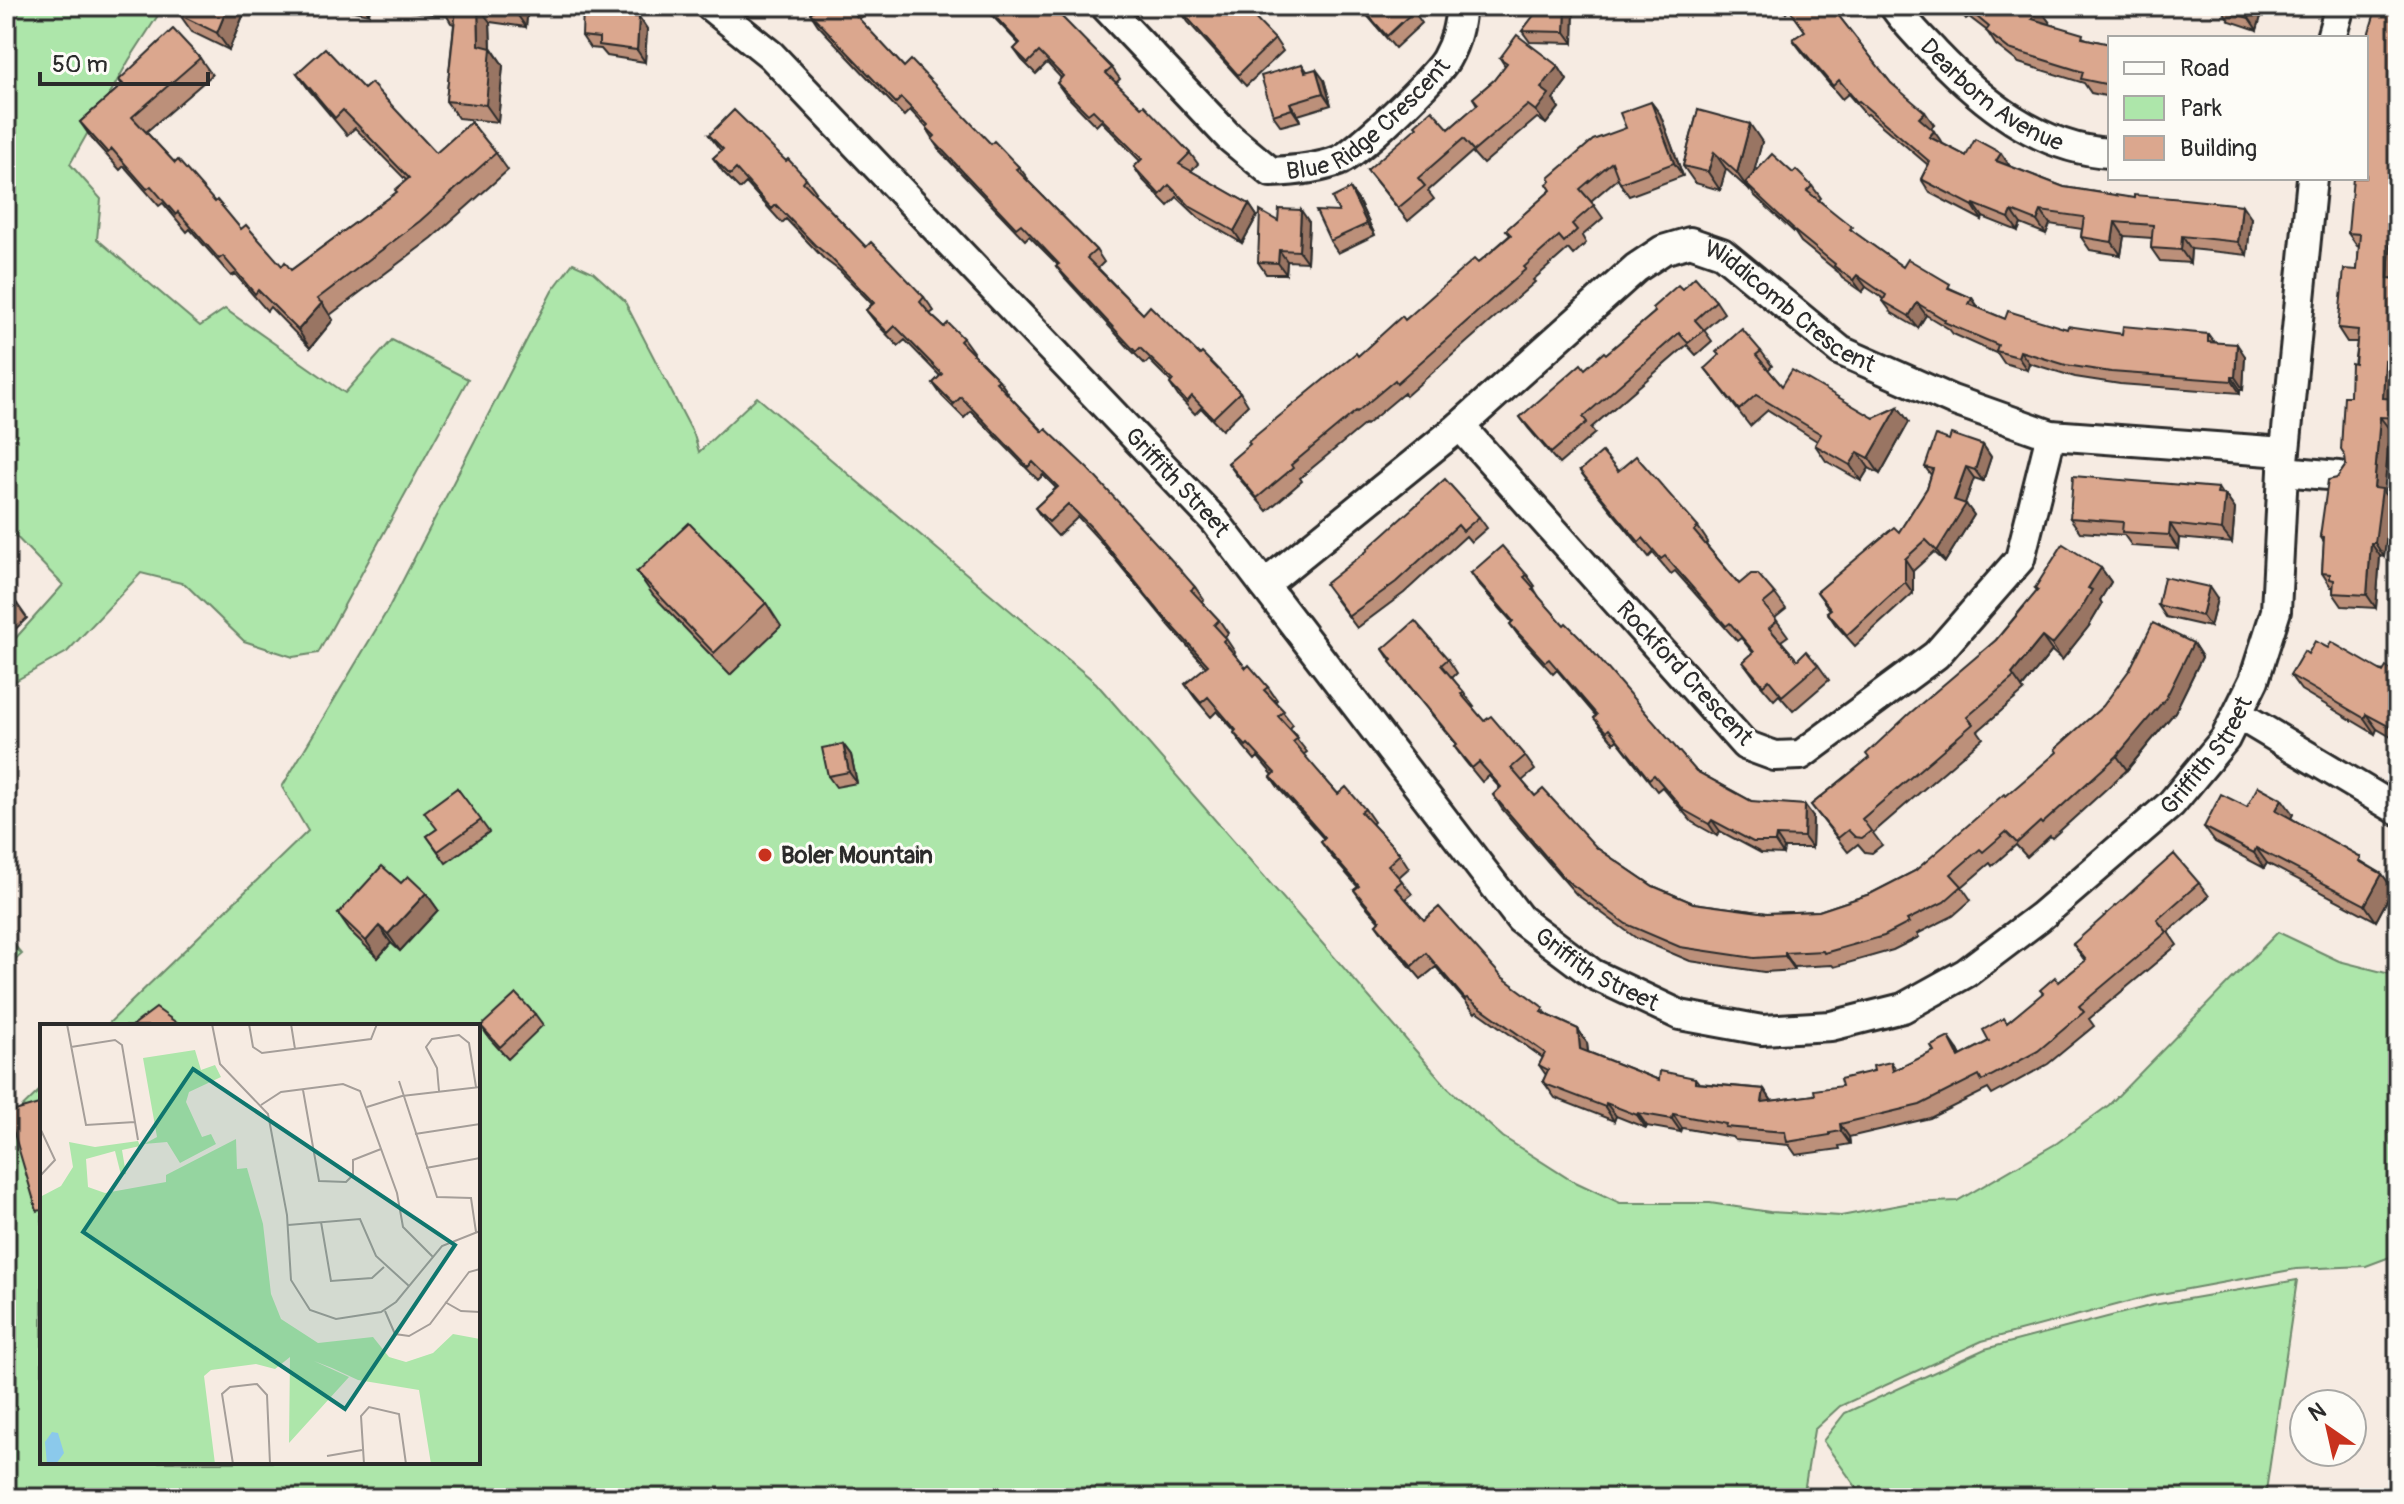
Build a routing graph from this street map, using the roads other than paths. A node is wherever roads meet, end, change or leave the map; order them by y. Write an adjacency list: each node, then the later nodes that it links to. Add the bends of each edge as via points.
1 (710, 6): 13 (street, Griffith Street, via 771,55 912,201 1215,521)
2 (1105, 6): 3 (street, Blue Ridge Crescent, via 1229,137 1271,172 1341,160 1386,122 1444,62 1459,31)
3 (1461, 6)
4 (1894, 6): 7 (street, Dearborn Avenue, via 1958,77 1996,109 2045,138)
5 (2340, 6): 6 (street)
6 (2332, 36)
7 (2108, 153)
8 (2312, 180): 11 (street, Griffith Street)
9 (1460, 426): 10 (street, Widdicomb Crescent, via 1636,268 1663,250 1690,242 1722,253 1841,351 1952,400); 10 (street, Rockford Crescent, via 1745,745 1775,756 1801,755 1936,655 2020,559); 13 (street, Widdicomb Crescent)
10 (2051, 435): 11 (street, Widdicomb Crescent)
11 (2284, 462): 12 (street, Widdicomb Crescent); 14 (street, Griffith Street, via 2276,611)
12 (2339, 476)
13 (1264, 585): 14 (street, Griffith Street, via 1520,919 1593,974 1680,1015 1762,1030 1831,1026 1903,1008 1966,973 2171,804)
14 (2239, 715): 15 (street)
15 (2398, 810)

